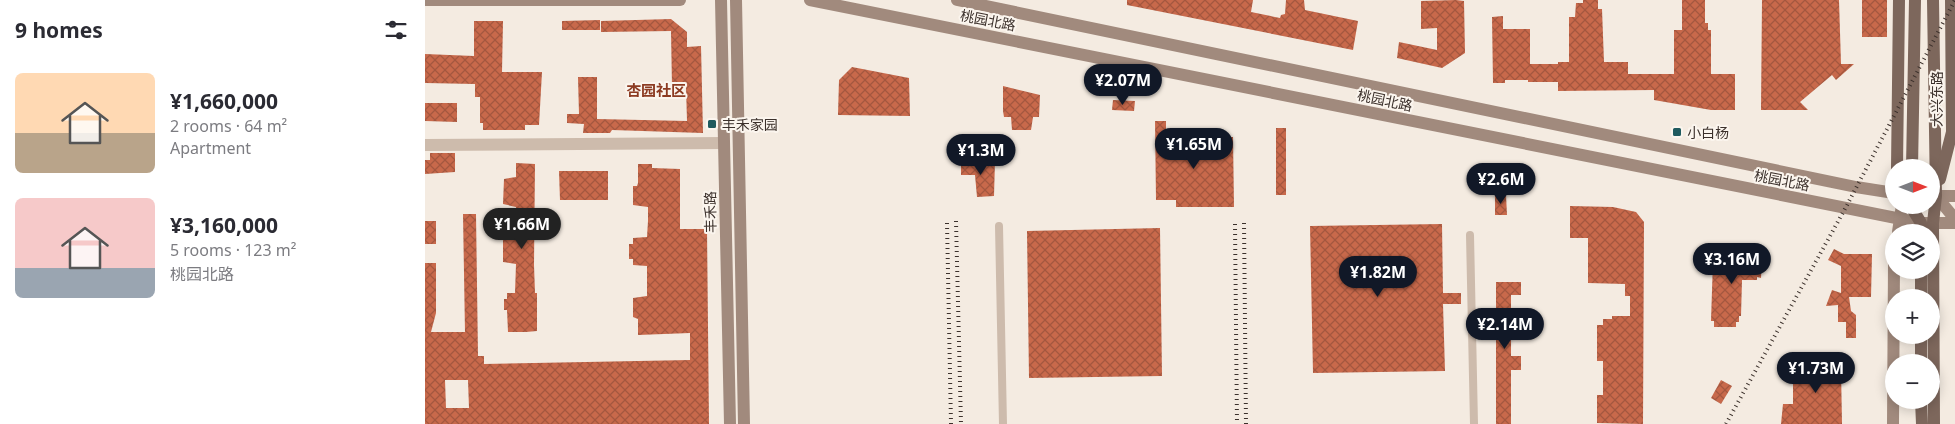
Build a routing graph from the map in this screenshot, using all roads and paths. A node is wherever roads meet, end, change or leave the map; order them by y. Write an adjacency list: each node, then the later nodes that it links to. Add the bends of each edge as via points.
1 (425, 0): 2 (main road)
2 (680, 0)
3 (721, 0): 11 (main road, 丰禾路)
4 (736, 0): 34 (main road)
5 (810, 0): 22 (main road, 桃园北路)
6 (957, 0): 17 (main road, 桃园北路)
7 (1899, 0): 13 (main road)
8 (1915, 0): 14 (main road, 大兴东路)
9 (1933, 0): 15 (main road, 大兴东路)
10 (1951, 0): 16 (main road, 大兴东路, via 1952,132)
11 (724, 143): 12 (street); 33 (main road, 丰禾路)
12 (425, 145)
13 (1897, 159)
14 (1912, 159)
15 (1933, 159)
16 (1940, 172)
17 (1885, 191)
18 (1940, 196): 19 (main road)
19 (1955, 196)
20 (1940, 203): 23 (main road)
21 (1901, 214): 22 (main road)
22 (1900, 218): 25 (main road); 26 (main road, 桃园北路)
23 (1955, 219)
24 (1955, 223): 27 (main road, 桃园北路)
25 (1899, 224)
26 (1919, 224)
27 (1940, 224)
28 (999, 226): 35 (lane)
29 (1470, 235): 36 (lane)
30 (1894, 279): 37 (main road)
31 (1927, 279): 39 (main road, 大兴东路)
32 (1921, 409): 38 (main road)
33 (730, 424)
34 (743, 424)
35 (1003, 424)
36 (1474, 424)
37 (1893, 424)
38 (1921, 424)
39 (1934, 424)

